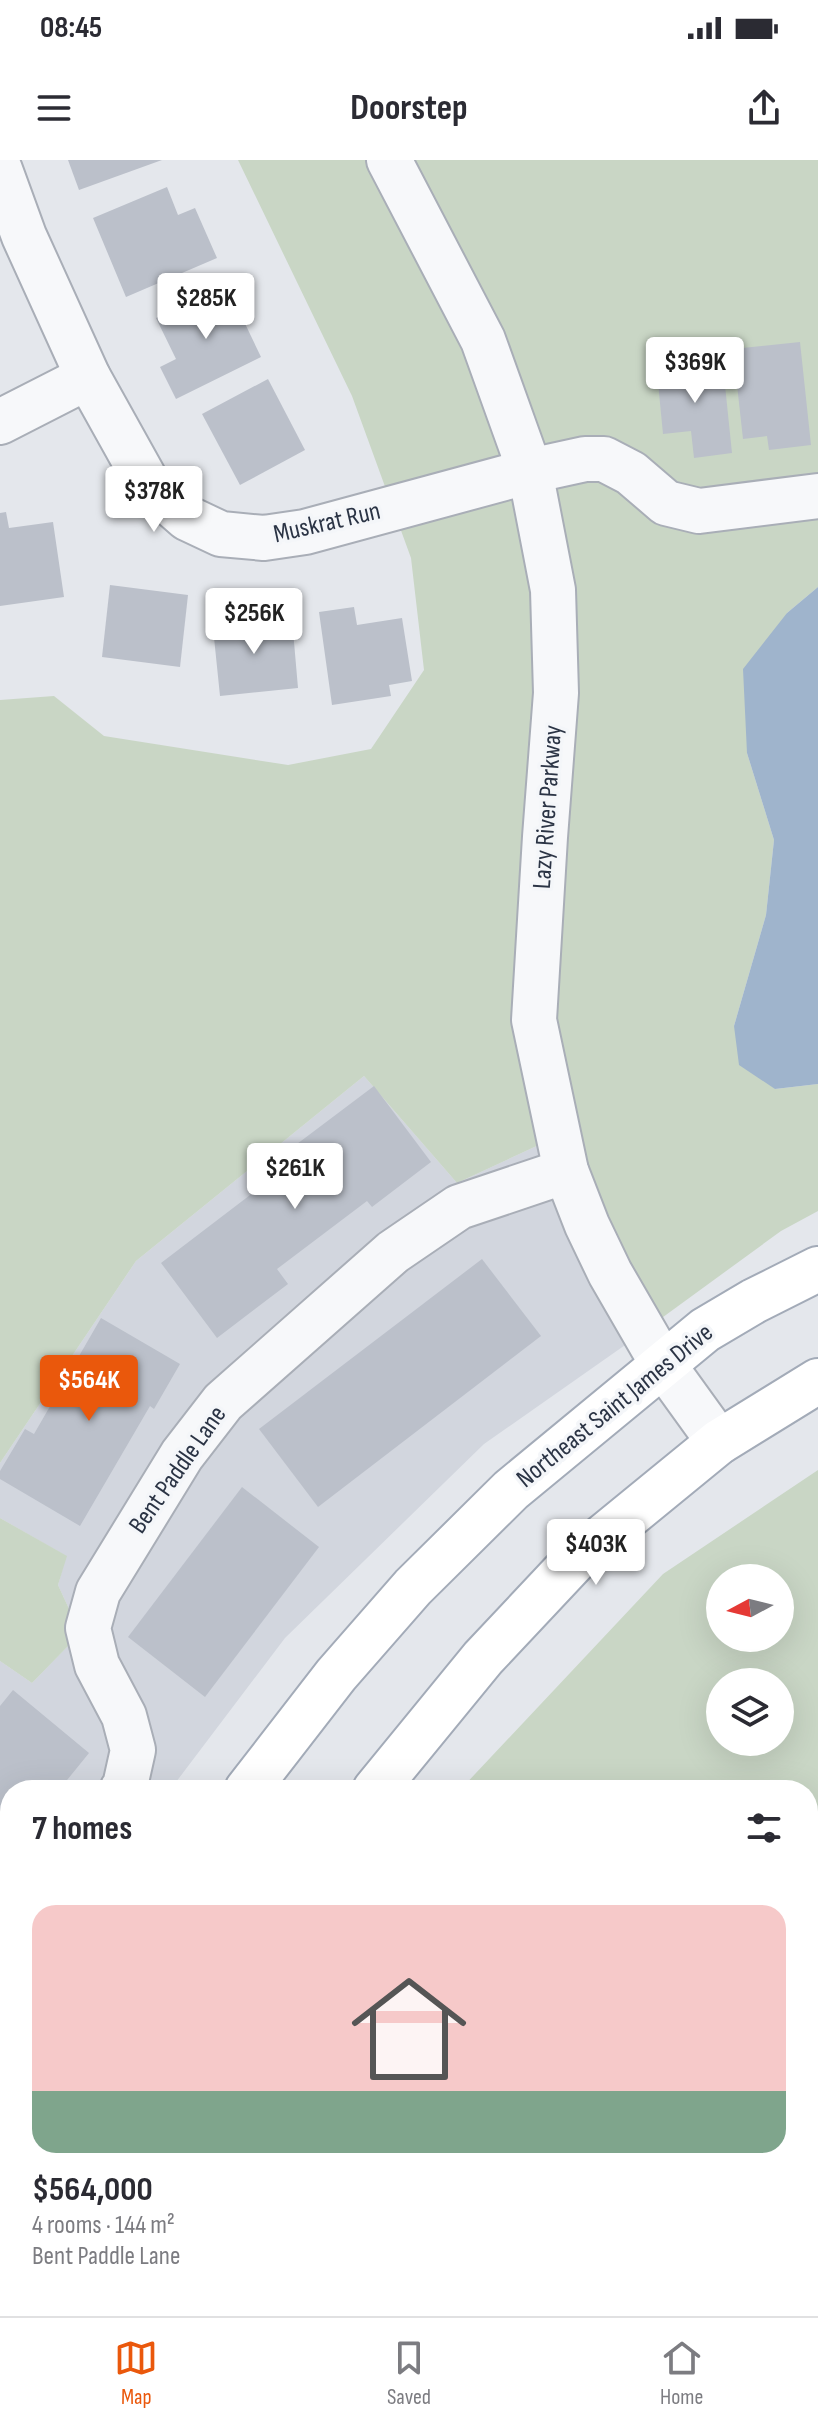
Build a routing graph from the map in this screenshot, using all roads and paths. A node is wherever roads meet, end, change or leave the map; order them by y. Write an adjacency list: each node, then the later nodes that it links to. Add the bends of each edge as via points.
1 (389, 160): 5 (street, Lazy River Parkway, via 483,340)
2 (0, 170): 3 (street, Muskrat Run)
3 (88, 377): 4 (street); 5 (street, Muskrat Run, via 147,483 187,518 221,534 264,538 305,532)
4 (0, 422)
5 (530, 471): 6 (street, Muskrat Run, via 604,459 631,473 666,503 699,511); 7 (street, Lazy River Parkway, via 553,590 556,693 534,1020)
6 (818, 496)
7 (566, 1171): 9 (street, Lazy River Parkway, via 604,1261); 12 (street, Bent Paddle Lane, via 459,1207 393,1252 223,1402 182,1455 98,1592 88,1628 97,1665 124,1716 133,1750)
8 (818, 1269): 9 (main road, Northeast Saint James Drive, via 705,1330)
9 (662, 1363): 11 (street, Lazy River Parkway); 13 (main road, Northeast Saint James Drive, via 511,1490 413,1587)
10 (818, 1381): 11 (main road)
11 (719, 1442): 14 (main road, via 576,1559 483,1658)
12 (126, 1780)
13 (255, 1780)
14 (383, 1780)

